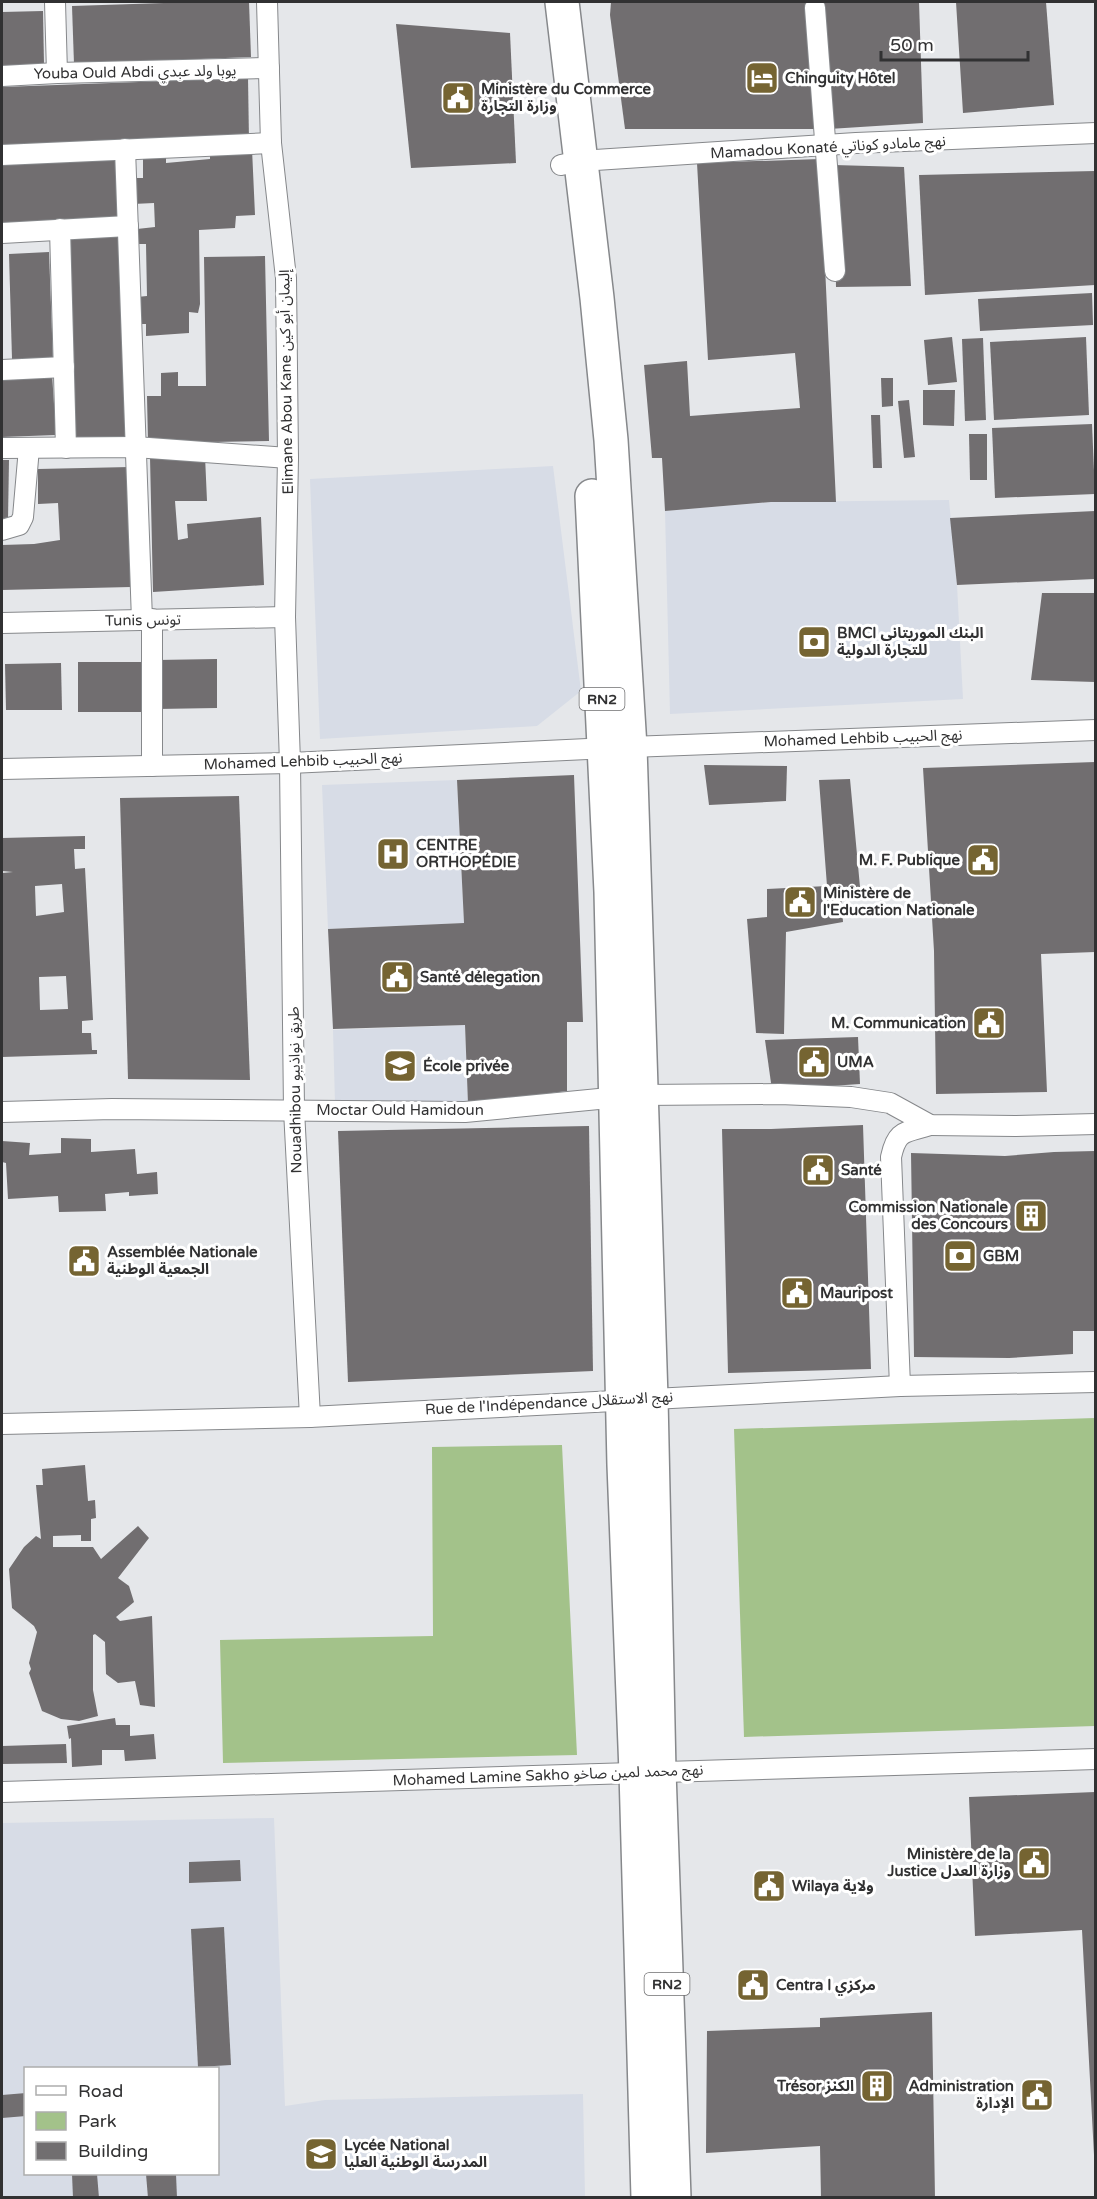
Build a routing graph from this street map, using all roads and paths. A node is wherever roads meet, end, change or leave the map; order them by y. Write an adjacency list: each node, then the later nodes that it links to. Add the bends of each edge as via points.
1 (55, 2): 7 (street)
2 (267, 2): 6 (street, Elimane Abou Kane إليمان أبو كين)
3 (544, 2): 14 (highway, RN2)
4 (562, 2): 14 (highway, RN2)
5 (815, 8): 11 (street)
6 (269, 69): 7 (street, Youba Ould Abdi يوبا ولد عبدي); 10 (street, Elimane Abou Kane إليمان أبو كين)
7 (57, 73): 8 (street, Youba Ould Abdi يوبا ولد عبدي)
8 (2, 76)
9 (1095, 133): 11 (street, Mamadou Konaté نهج مامادو كوناتي)
10 (271, 143): 12 (street); 25 (street, Elimane Abou Kane إليمان أبو كين, via 286,278)
11 (827, 147): 14 (street, Mamadou Konaté نهج مامادو كوناتي); 18 (street)
12 (125, 149): 13 (street); 15 (street)
13 (2, 155)
14 (571, 163): 31 (highway, RN2, via 597,298 611,440)
15 (128, 226): 16 (street); 21 (street)
16 (60, 229): 17 (street); 19 (street)
17 (2, 233)
18 (835, 271)
19 (64, 367): 20 (street); 24 (street)
20 (2, 370)
21 (135, 447): 24 (street); 25 (street); 28 (street)
22 (2, 448): 23 (street)
23 (29, 448): 24 (street); 26 (street, via 23,517 19,525)
24 (66, 448)
25 (288, 458): 27 (street, Elimane Abou Kane إليمان أبو كين)
26 (2, 530)
27 (285, 617): 28 (street, Tunis تونس); 32 (street, Elimane Abou Kane إليمان أبو كين)
28 (147, 619): 29 (street, Tunis تونس); 33 (street)
29 (2, 623)
30 (1095, 730): 31 (street, Mohamed Lehbib نهج الحبيب)
31 (617, 747): 32 (street, Mohamed Lehbib نهج الحبيب); 35 (highway, RN2, via 636,889)
32 (290, 763): 33 (street, Mohamed Lehbib نهج الحبيب); 36 (street, Nouadhibou طريق نواذيبو)
33 (152, 766): 34 (street, Mohamed Lehbib نهج الحبيب)
34 (2, 769)
35 (627, 1096): 36 (street, Moctar Ould Hamidoun, via 465,1112); 39 (street, Moctar Ould Hamidoun, via 851,1097 890,1103); 42 (highway, RN2)
36 (294, 1110): 37 (street, Moctar Ould Hamidoun); 43 (street, Nouadhibou طريق نواذيبو)
37 (2, 1112)
38 (1095, 1124): 39 (street)
39 (930, 1125): 41 (street, via 901,1134 894,1142 891,1157)
40 (1095, 1382): 41 (street, Rue de l'Indépendance نهج الاستقلال)
41 (900, 1386): 42 (street, Rue de l'Indépendance نهج الاستقلال)
42 (637, 1398): 43 (street, Rue de l'Indépendance نهج الاستقلال); 46 (highway, RN2)
43 (310, 1417): 44 (street, Rue de l'Indépendance نهج الاستقلال)
44 (2, 1424)
45 (1095, 1759): 46 (street, Mohamed Lamine Sakho نهج محمد لمين صاخو)
46 (648, 1772): 47 (street, Mohamed Lamine Sakho نهج محمد لمين صاخو); 48 (highway, RN2); 49 (highway, RN2)
47 (2, 1792)
48 (648, 2198)
49 (674, 2198)

